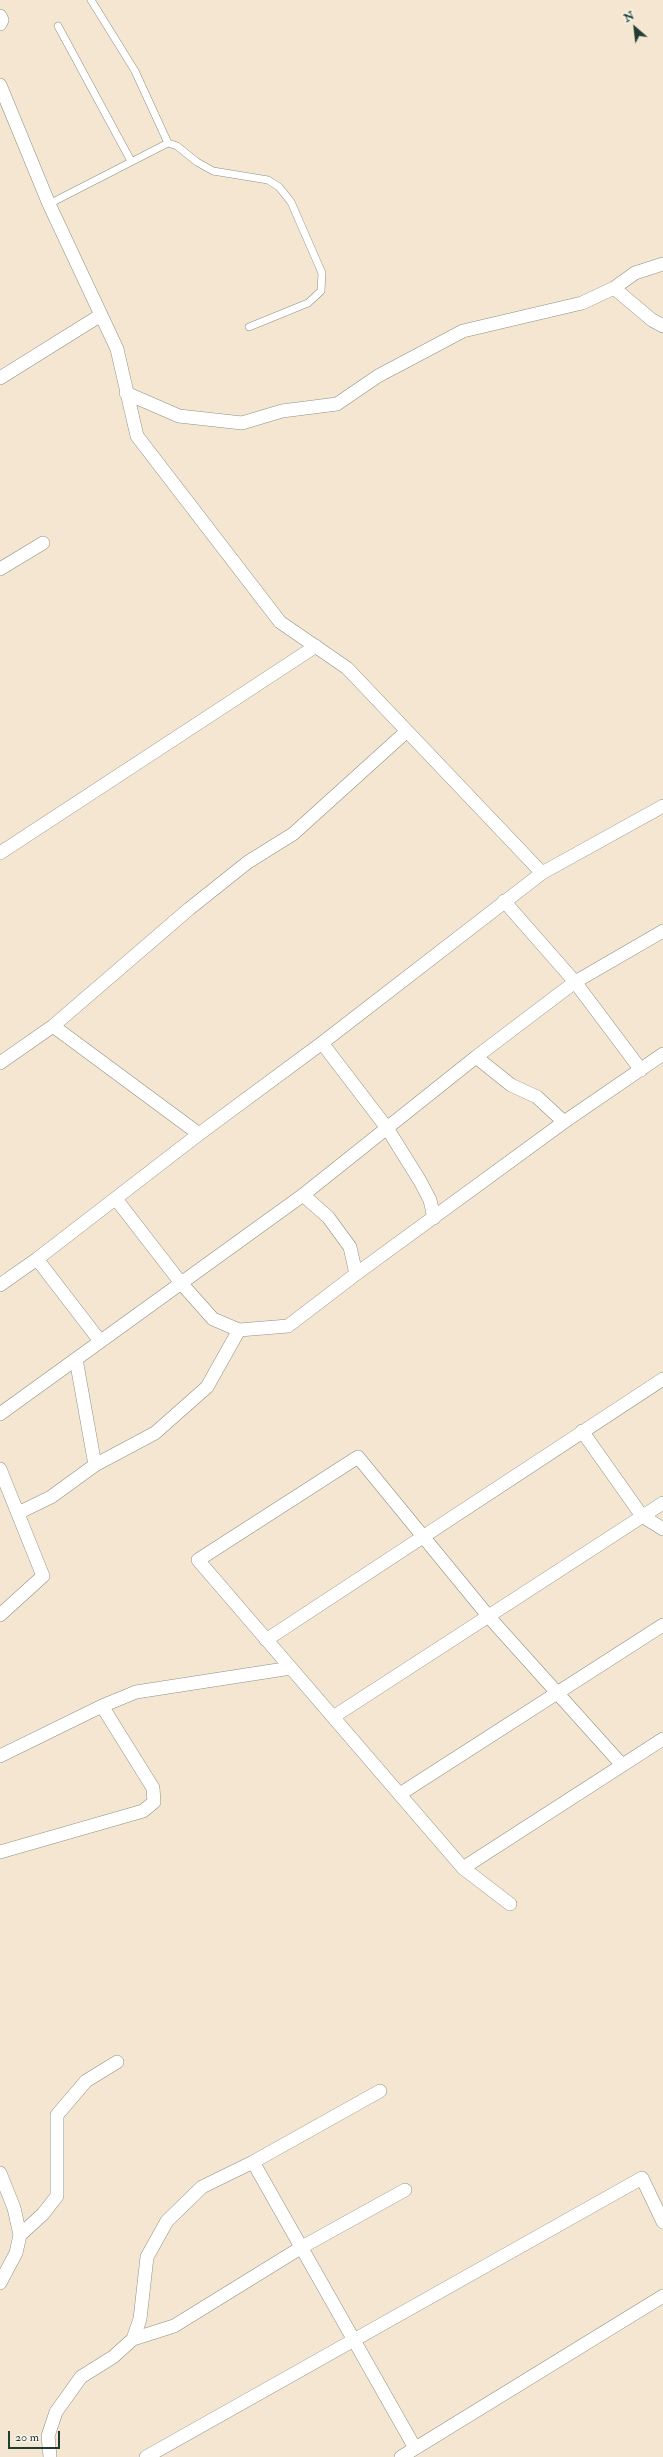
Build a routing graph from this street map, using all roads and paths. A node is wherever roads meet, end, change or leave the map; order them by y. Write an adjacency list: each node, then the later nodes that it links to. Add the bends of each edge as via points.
1 (91, 0): 6 (lane, via 135,71)
2 (0, 16): 3 (street)
3 (0, 24)
4 (58, 26): 7 (lane)
5 (0, 85): 8 (street)
6 (168, 143): 7 (lane); 13 (lane, via 177,146 213,171 268,180 279,187 291,202 322,273 321,291 308,303)
7 (131, 161): 8 (lane)
8 (49, 204): 11 (street)
9 (663, 264): 10 (street, via 635,273)
10 (614, 288): 12 (street); 15 (street, via 582,304 463,331 378,376 337,404 282,411 242,423 179,416)
11 (101, 316): 14 (street); 15 (street, via 117,349)
12 (663, 326)
13 (249, 327)
14 (0, 378)
15 (126, 393): 18 (street, via 137,436 280,622)
16 (43, 544): 17 (street)
17 (0, 569)
18 (316, 646): 19 (street, via 347,668); 21 (street)
19 (407, 731): 22 (street); 26 (street, via 293,834 248,862)
20 (663, 806): 22 (street)
21 (0, 853)
22 (542, 873): 23 (street)
23 (504, 901): 25 (street); 27 (street)
24 (663, 931): 25 (street)
25 (575, 982): 29 (street); 31 (street)
26 (53, 1026): 30 (street); 34 (street)
27 (322, 1043): 33 (street); 34 (street)
28 (663, 1054): 31 (street)
29 (476, 1057): 32 (street, via 511,1085 537,1097); 33 (street)
30 (0, 1063)
31 (641, 1070): 32 (street)
32 (564, 1122): 37 (street)
33 (387, 1128): 35 (street); 37 (street, via 430,1200)
34 (199, 1134): 36 (street)
35 (303, 1195): 39 (street, via 328,1216 350,1247); 40 (street)
36 (116, 1199): 38 (street); 40 (street)
37 (434, 1218): 39 (street)
38 (37, 1259): 41 (street); 43 (street)
39 (356, 1274): 42 (street, via 288,1326)
40 (181, 1282): 42 (street, via 214,1319); 43 (street)
41 (0, 1285)
42 (239, 1330): 48 (street, via 207,1387 155,1433)
43 (100, 1341): 44 (street)
44 (76, 1359): 46 (street); 48 (street)
45 (663, 1379): 47 (street)
46 (0, 1414)
47 (582, 1431): 52 (street); 54 (street)
48 (95, 1466): 51 (street, via 51,1498)
49 (1, 1475): 51 (street)
50 (663, 1503): 52 (street)
51 (18, 1513): 55 (street, via 43,1576)
52 (642, 1516): 53 (street); 56 (street)
53 (663, 1529)
54 (421, 1536): 56 (street); 58 (street); 58 (street, via 358,1457 198,1560)
55 (0, 1615)
56 (489, 1617): 60 (street); 62 (street)
57 (663, 1625): 60 (street)
58 (266, 1640): 59 (street)
59 (291, 1668): 61 (street, via 136,1692); 62 (street)
60 (556, 1692): 65 (street); 66 (street)
61 (102, 1706): 64 (street); 67 (street, via 153,1788 154,1802 143,1811)
62 (333, 1717): 66 (street)
63 (663, 1738): 65 (street)
64 (0, 1756)
65 (622, 1764): 68 (street)
66 (400, 1794): 68 (street)
67 (0, 1852)
68 (463, 1868): 69 (street)
69 (510, 1904)
70 (117, 2062): 76 (street, via 86,2080 57,2115 57,2196 43,2214)
71 (380, 2091): 72 (street)
72 (253, 2162): 77 (street); 80 (street, via 202,2187 167,2221 147,2257 140,2319)
73 (0, 2173): 76 (street, via 14,2208)
74 (405, 2190): 77 (street)
75 (663, 2222): 81 (street, via 642,2178)
76 (20, 2235): 78 (street, via 16,2253)
77 (302, 2247): 80 (street, via 174,2326); 81 (street)
78 (0, 2283)
79 (663, 2296): 82 (street)
80 (133, 2340): 83 (street, via 113,2357 81,2377 56,2412 48,2436)
81 (355, 2341): 82 (street); 84 (street)
82 (415, 2448): 85 (street)
83 (50, 2457)
84 (146, 2457)
85 (401, 2457)

